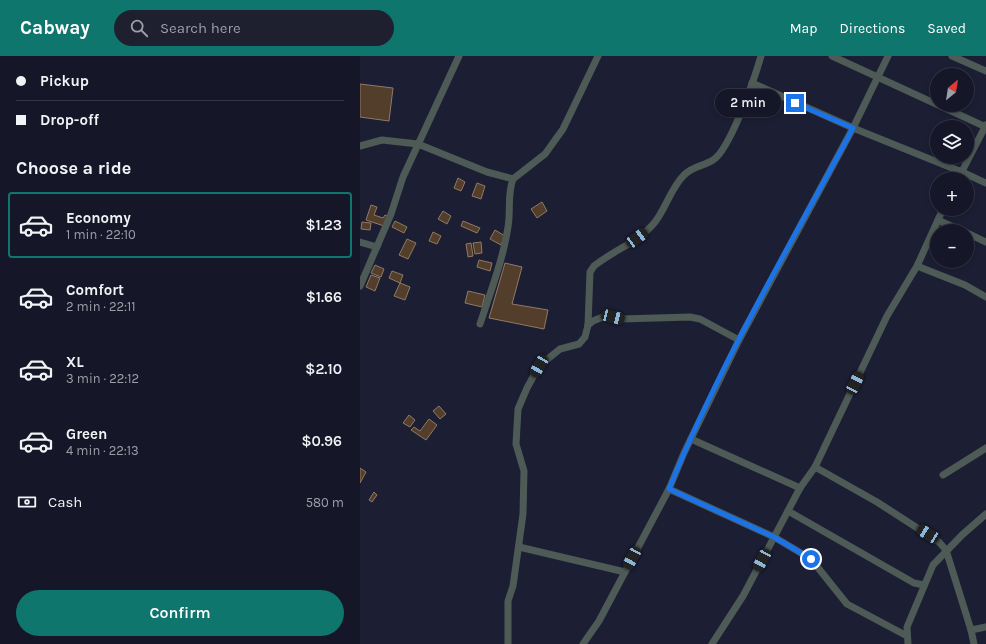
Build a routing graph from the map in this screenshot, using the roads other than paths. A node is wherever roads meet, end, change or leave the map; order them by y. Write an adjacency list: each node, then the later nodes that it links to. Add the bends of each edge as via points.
1 (459, 56): 12 (street)
2 (598, 56): 16 (street, via 563,129 545,154)
3 (761, 56): 9 (street)
4 (832, 56): 8 (street)
5 (888, 56): 8 (street)
6 (952, 56): 7 (street)
7 (986, 71)
8 (878, 79): 10 (street); 11 (street)
9 (752, 83): 11 (street); 29 (street, via 724,148 714,160 693,168 683,176 656,221 646,231 594,266 590,272)
10 (986, 126): 14 (street)
11 (853, 128): 14 (street); 30 (street)
12 (418, 144): 13 (street, via 382,140); 16 (street, via 487,172); 24 (street)
13 (360, 146)
14 (962, 172)
15 (974, 178): 17 (street)
16 (514, 179): 28 (street, via 509,190 509,226 504,250)
17 (986, 183)
18 (940, 216): 19 (street)
19 (938, 220): 20 (street); 25 (street)
20 (947, 224)
21 (974, 236): 23 (street)
22 (360, 242): 24 (street)
23 (986, 242)
24 (377, 247): 26 (street)
25 (917, 266): 27 (street, via 965,285); 33 (street, via 887,316)
26 (360, 286)
27 (986, 297)
28 (480, 324)
29 (588, 325): 30 (street, via 605,316 621,319 690,317 700,319); 40 (street, via 579,344 560,349 539,366 518,409 516,444 524,471)
30 (739, 340): 31 (street)
31 (691, 439): 35 (street); 36 (street)
32 (986, 448): 34 (street)
33 (815, 467): 35 (street); 41 (street, via 927,534)
34 (943, 475)
35 (800, 488): 37 (street)
36 (669, 489): 39 (street); 42 (street)
37 (788, 511): 39 (street); 43 (street, via 914,583)
38 (986, 514): 41 (street)
39 (774, 537): 46 (street, via 811,559 847,604); 49 (street, via 743,596)
40 (519, 547): 42 (street); 47 (street, via 508,601)
41 (946, 550): 43 (street, via 934,565); 45 (street)
42 (625, 572): 48 (street, via 599,621)
43 (924, 585): 46 (street, via 907,627)
44 (986, 627): 45 (street)
45 (971, 630): 51 (street)
46 (907, 636): 50 (street)
47 (508, 644)
48 (583, 644)
49 (712, 644)
50 (908, 644)
51 (974, 644)

